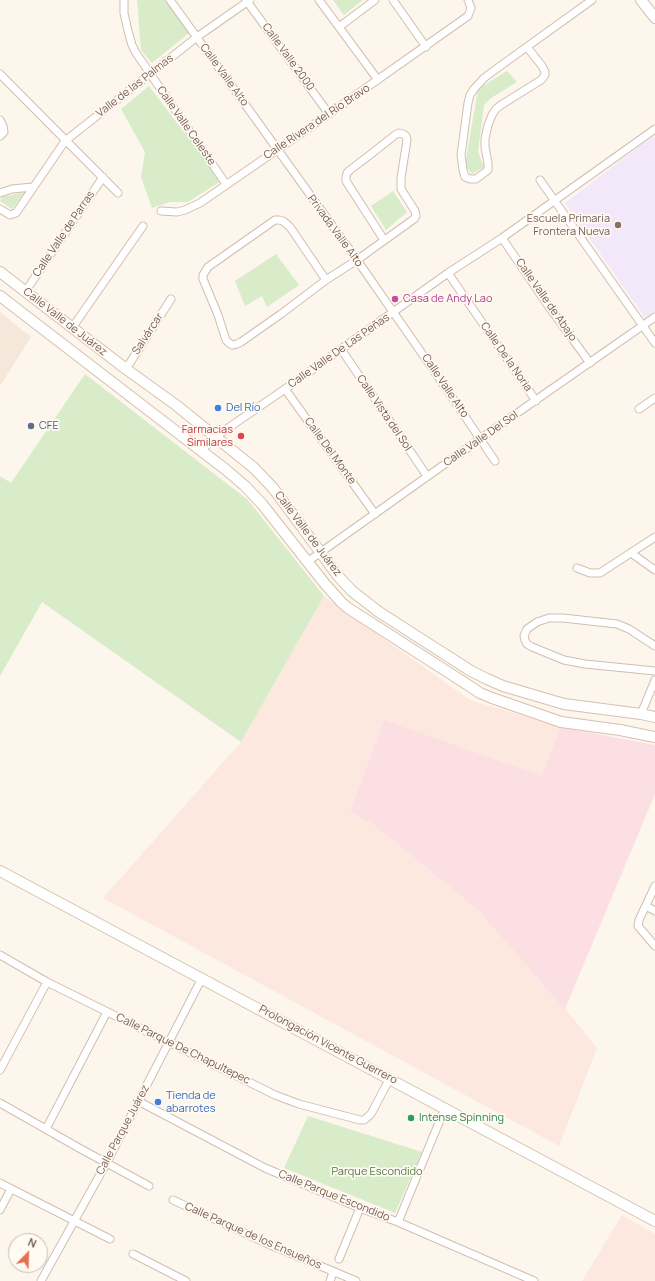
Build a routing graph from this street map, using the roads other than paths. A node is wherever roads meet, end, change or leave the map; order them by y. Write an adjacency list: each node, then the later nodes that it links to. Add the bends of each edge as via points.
1 (124, 0): 16 (street, Calle Valle Celeste, via 124,13 132,45)
2 (170, 0): 12 (street, Calle Valle Alto)
3 (319, 0): 11 (street)
4 (375, 0): 11 (street)
5 (393, 0): 13 (street)
6 (468, 0): 13 (street, Calle Rivera del Río Bravo, via 471,8 468,16)
7 (592, 0): 14 (street)
8 (248, 1): 12 (street, Valle de las Palmas); 18 (street, Calle Valle 2000)
9 (645, 1): 10 (street)
10 (655, 18)
11 (339, 27): 17 (street)
12 (197, 37): 16 (street, Valle de las Palmas); 23 (street, Calle Valle Alto)
13 (426, 47): 17 (street, Calle Rivera del Río Bravo)
14 (527, 47): 14 (street, via 484,78 470,95 461,155 462,170 470,179 476,179 488,170 485,139 488,125 496,109 546,75)
15 (0, 74): 22 (street)
16 (150, 75): 22 (street, Valle de las Palmas); 26 (street, Calle Valle Celeste)
17 (378, 80): 18 (street, Calle Rivera del Río Bravo)
18 (329, 114): 23 (street, Calle Rivera del Río Bravo)
19 (0, 120): 21 (street, via 4,132)
20 (655, 129): 30 (street, Calle Valle De Las Peñas)
21 (0, 136)
22 (65, 141): 24 (street); 27 (street, Valle de las Palmas)
23 (277, 150): 26 (street, Calle Rivera del Río Bravo); 36 (street, Privada Valle Alto)
24 (103, 177): 29 (street); 40 (street, Calle Valle de Parras)
25 (540, 180): 30 (street)
26 (226, 184): 32 (street, Calle Rivera del Río Bravo, via 192,208)
27 (33, 187): 28 (street); 31 (street, Valle de las Palmas, via 14,215)
28 (0, 193)
29 (118, 193)
30 (554, 201): 34 (street, Calle Valle De Las Peñas); 45 (street)
31 (0, 209)
32 (161, 212)
33 (143, 226): 46 (street)
34 (502, 238): 38 (street, Calle Valle De Las Peñas); 51 (street, Calle Valle de Abajo)
35 (384, 240): 35 (street, via 346,181 346,177 350,170 370,154 399,134 403,134 407,140 401,189 416,211 416,216); 36 (street)
36 (357, 260): 39 (street); 43 (street, Privada Valle Alto)
37 (0, 272): 40 (street, Calle Valle de Juárez)
38 (448, 273): 43 (street, Calle Valle De Las Peñas); 55 (street, Calle De la Noria)
39 (326, 280): 39 (street, via 241,342 232,345 226,340 203,275 208,267 274,220 279,220 290,227)
40 (26, 292): 46 (street, Calle Valle de Juárez)
41 (0, 296): 50 (street, Calle Valle de Juárez)
42 (171, 299): 52 (street, Salvárcar)
43 (393, 312): 49 (street, Calle Valle De Las Peñas); 58 (street, Calle Valle Alto)
44 (655, 317): 45 (street, Calle Valle Del Sol)
45 (643, 326): 47 (street); 51 (street, Calle Valle Del Sol)
46 (72, 328): 48 (street, Calle Valle de Juárez)
47 (655, 343)
48 (98, 348): 50 (street); 52 (street, Calle Valle de Juárez)
49 (341, 349): 53 (street, Calle Valle De Las Peñas); 61 (street, Calle Vista del Sol)
50 (86, 362): 59 (street, Calle Valle de Juárez)
51 (590, 363): 55 (street, Calle Valle Del Sol)
52 (126, 369): 57 (street, Calle Valle de Juárez)
53 (286, 389): 57 (street, Calle Valle De Las Peñas); 62 (street, Calle Del Monte)
54 (655, 398): 56 (street)
55 (536, 401): 58 (street, Calle Valle Del Sol)
56 (639, 409)
57 (215, 437): 59 (street, Calle Valle De Las Peñas); 64 (street, Calle Valle de Juárez, via 263,477)
58 (480, 439): 60 (street, Calle Valle Alto); 61 (street, Calle Valle Del Sol)
59 (201, 451): 66 (street, Calle Valle de Juárez, via 245,486)
60 (495, 461)
61 (427, 476): 62 (street, Calle Valle Del Sol)
62 (375, 514): 64 (street, Calle Valle Del Sol)
63 (655, 537): 65 (street)
64 (321, 552): 66 (street, Calle Valle Del Sol); 69 (street, Calle Valle de Juárez)
65 (631, 553): 67 (street, via 600,573 590,573); 68 (street)
66 (307, 562): 70 (street, Calle Valle de Juárez)
67 (577, 568)
68 (655, 570)
69 (352, 591): 70 (street); 74 (street, Calle Valle de Juárez, via 379,612 471,671 504,686)
70 (342, 603): 77 (street, Calle Valle de Juárez, via 480,693)
71 (655, 646): 72 (street, via 617,624 563,618 537,622 524,636 528,644 535,649 570,661)
72 (655, 671)
73 (655, 680): 75 (street)
74 (564, 704): 75 (street, Calle Valle de Juárez); 77 (street)
75 (641, 714): 76 (street, Calle Valle de Juárez)
76 (655, 717)
77 (560, 722): 78 (street, Calle Valle de Juárez)
78 (655, 737)
79 (0, 871): 85 (street, Prolongación Vicente Guerrero)
80 (655, 886): 81 (street)
81 (646, 906): 82 (street); 83 (street, via 638,926)
82 (655, 911)
83 (655, 946)
84 (0, 955): 86 (street, Calle Parque De Chapultepec)
85 (202, 978): 88 (street, Calle Parque Juárez); 90 (street, Prolongación Vicente Guerrero)
86 (47, 982): 87 (street, Calle Parque De Chapultepec); 89 (street)
87 (107, 1012): 88 (street, Calle Parque De Chapultepec); 94 (street)
88 (170, 1043): 90 (street, Calle Parque De Chapultepec, via 288,1100 360,1120 368,1118 371,1114); 91 (street, Calle Parque Juárez)
89 (0, 1070)
90 (390, 1078): 93 (street, Prolongación Vicente Guerrero)
91 (138, 1101): 95 (street, Calle Parque Juárez); 100 (street, Calle Parque Escondido, via 265,1168)
92 (0, 1103): 94 (street)
93 (446, 1108): 103 (street, Prolongación Vicente Guerrero); 104 (street)
94 (46, 1129): 95 (street)
95 (107, 1162): 97 (street); 102 (street, Calle Parque Juárez)
96 (0, 1184): 98 (street)
97 (149, 1186)
98 (11, 1189): 101 (street); 102 (street)
99 (173, 1200): 108 (street, Calle Parque de los Ensueños)
100 (360, 1208): 104 (street, Calle Parque Escondido); 107 (street)
101 (0, 1210)
102 (75, 1221): 105 (street); 109 (street, Calle Parque Juárez)
103 (655, 1221)
104 (398, 1222): 113 (street, Calle Parque Escondido)
105 (110, 1239)
106 (133, 1254): 110 (street)
107 (339, 1259)
108 (333, 1272): 111 (street); 112 (street, Calle Parque de los Ensueños)
109 (42, 1281)
110 (186, 1281)
111 (330, 1281)
112 (356, 1281)
113 (534, 1281)

